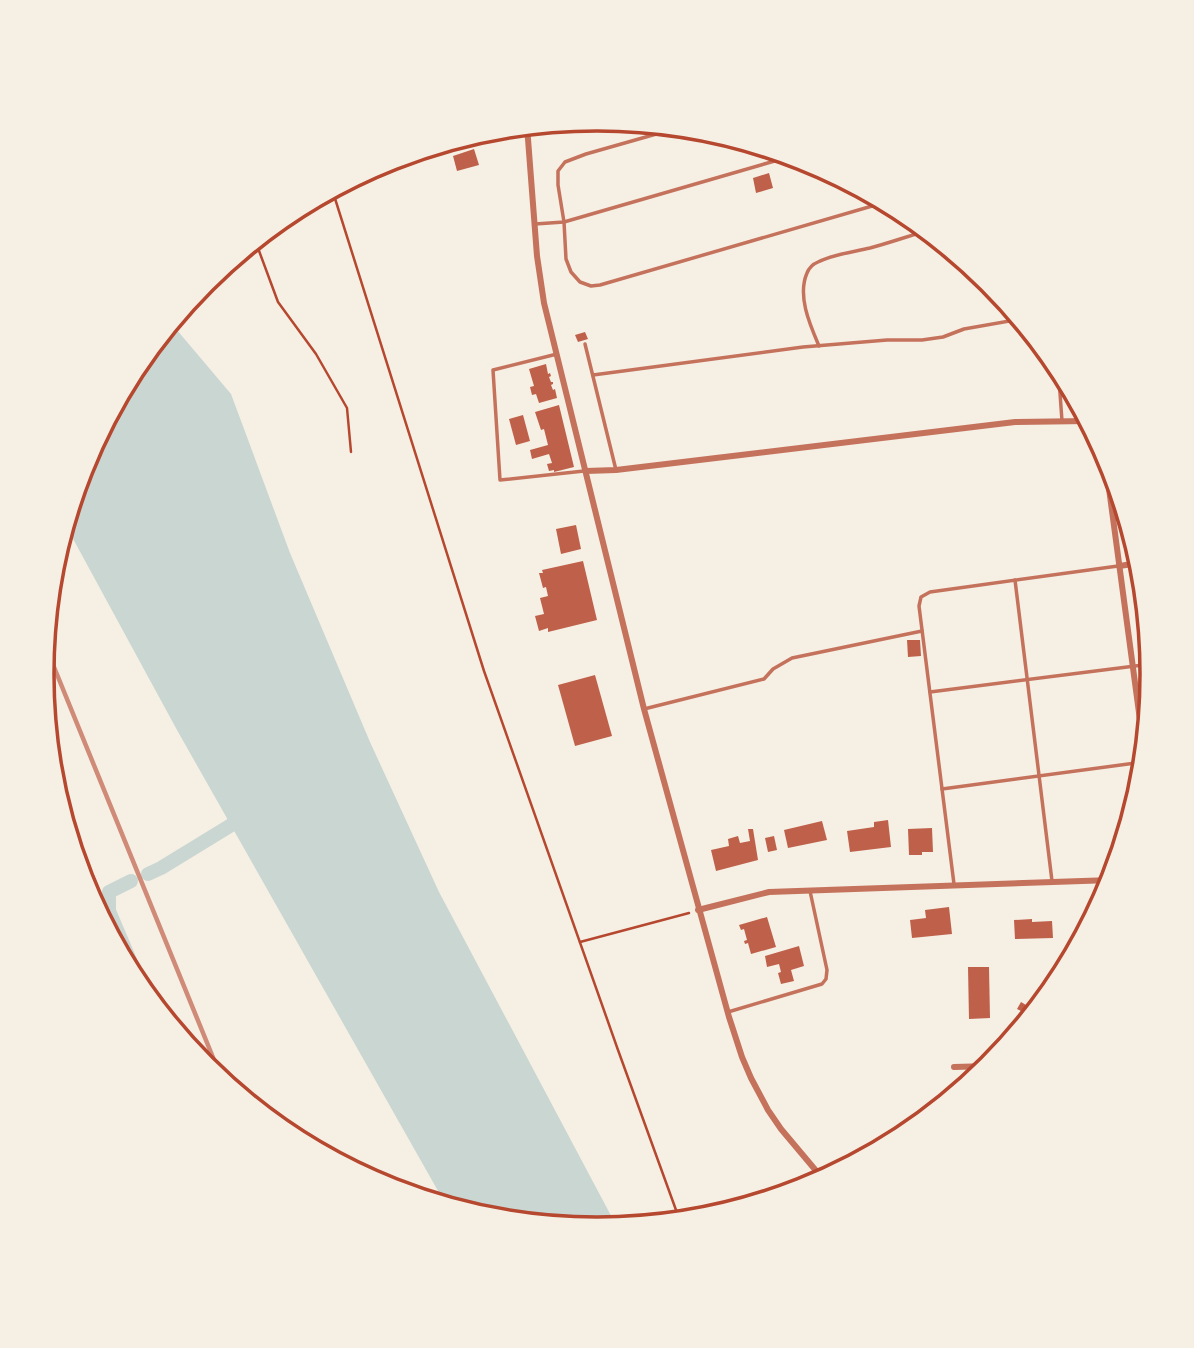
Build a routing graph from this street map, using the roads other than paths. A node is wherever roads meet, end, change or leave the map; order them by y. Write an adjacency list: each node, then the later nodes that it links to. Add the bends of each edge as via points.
1 (655, 135): 5 (lane, via 565,162 558,171)
2 (528, 136): 6 (street)
3 (774, 161): 5 (lane)
4 (872, 206): 5 (lane, via 591,286 571,272)
5 (564, 222): 6 (lane)
6 (535, 225): 11 (street, via 544,303)
7 (914, 234): 10 (lane, via 828,258 808,270 804,293)
8 (1009, 321): 10 (lane, via 922,340)
9 (585, 344): 12 (lane)
10 (818, 346): 12 (lane)
11 (557, 354): 17 (street); 17 (lane, via 493,370 500,480)
12 (593, 375): 16 (lane)
13 (1060, 391): 14 (lane)
14 (1062, 421): 15 (street); 16 (street, via 1015,422)
15 (1077, 421)
16 (616, 470): 17 (street)
17 (586, 471): 27 (street)
18 (1110, 497): 20 (street)
19 (1128, 565): 20 (street)
20 (1119, 566): 21 (lane); 24 (street)
21 (1015, 580): 22 (lane, via 930,592 921,597 919,606); 25 (lane)
22 (923, 631): 26 (lane); 27 (lane, via 792,658 764,679)
23 (1140, 666): 24 (lane)
24 (1133, 667): 25 (lane); 28 (street)
25 (1027, 680): 26 (lane); 30 (lane)
26 (930, 692): 31 (lane)
27 (644, 709): 36 (street)
28 (1139, 711)
29 (1132, 764): 30 (lane)
30 (1039, 776): 31 (lane); 33 (lane)
31 (942, 789): 34 (lane)
32 (1099, 881): 33 (street)
33 (1052, 883): 34 (street)
34 (954, 886): 35 (street)
35 (810, 891): 36 (street, via 769,892); 37 (lane, via 826,979)
36 (698, 910): 37 (street)
37 (727, 1012): 40 (street, via 768,1110)
38 (954, 1067): 39 (street)
39 (972, 1067)
40 (816, 1170)

